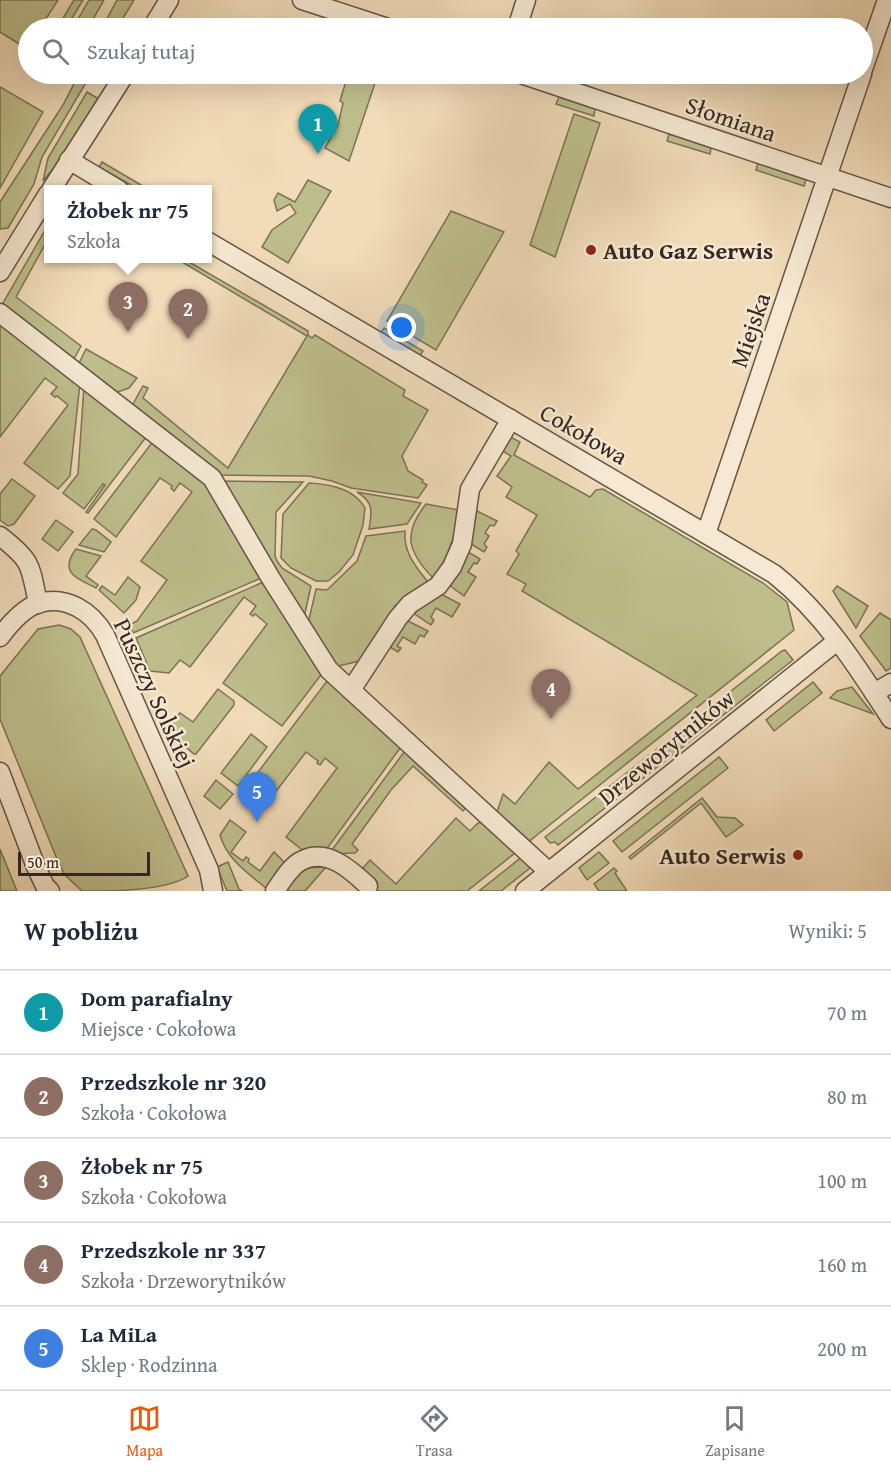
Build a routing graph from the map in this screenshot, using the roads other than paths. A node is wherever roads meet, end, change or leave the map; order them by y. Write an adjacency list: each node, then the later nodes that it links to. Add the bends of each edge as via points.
1 (169, 0): 5 (street)
2 (302, 0): 6 (street)
3 (526, 0): 7 (street)
4 (887, 0): 8 (street, Miejska)
5 (158, 18)
6 (357, 18)
7 (520, 18)
8 (873, 41)
9 (118, 84): 12 (street)
10 (551, 84): 13 (street, Słomiana)
11 (858, 84): 13 (street, Miejska)
12 (69, 160): 14 (street); 15 (street)
13 (827, 176): 16 (street, Słomiana); 23 (street, Miejska)
14 (53, 185)
15 (112, 185)
16 (891, 198)
17 (44, 199): 19 (street)
18 (212, 244): 22 (street, Cokołowa)
19 (6, 249): 20 (street)
20 (0, 272)
21 (0, 314): 29 (street, via 212,478 329,670)
22 (511, 419): 23 (street, Cokołowa); 29 (street, via 470,489 462,544 452,567 438,586 410,604 398,618)
23 (706, 534): 27 (street, Cokołowa, via 797,592)
24 (0, 536): 25 (street, via 29,563)
25 (38, 604): 26 (street, via 19,616); 36 (street, Puszczy Solskiej, via 59,601 76,606 101,629 209,870)
26 (1, 635)
27 (837, 640): 30 (street, Cokołowa); 33 (street, Drzeworytników)
28 (891, 684): 30 (street)
29 (351, 690): 33 (street)
30 (874, 693): 31 (street, Cokołowa)
31 (891, 718)
32 (0, 772): 35 (street, via 36,867)
33 (549, 872): 38 (street, Drzeworytników)
34 (368, 886): 37 (street, via 342,864 312,857 293,867)
35 (50, 891)
36 (213, 891)
37 (275, 891)
38 (525, 891)

